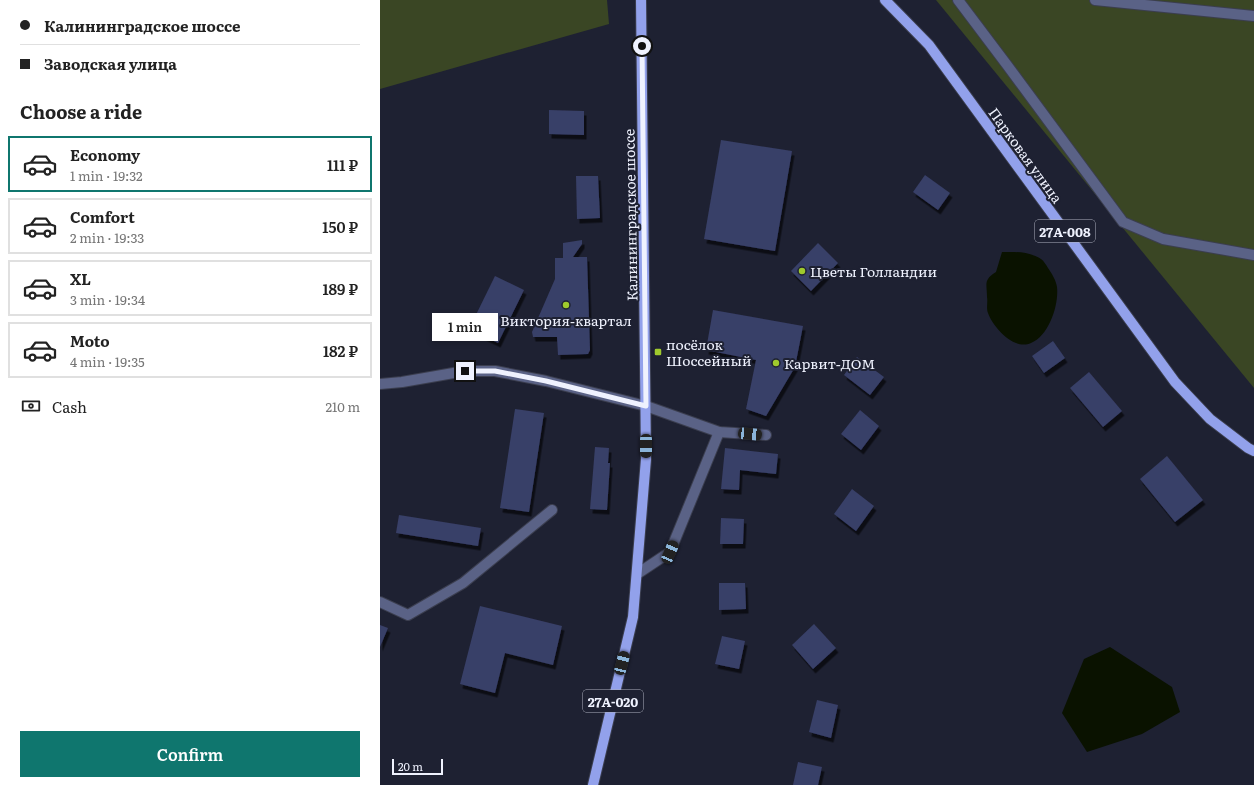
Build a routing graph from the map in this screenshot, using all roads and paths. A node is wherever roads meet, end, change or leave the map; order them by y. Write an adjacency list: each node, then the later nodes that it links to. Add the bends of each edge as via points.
1 (641, 0): 8 (main road, Калининградское шоссе / 27А-020)
2 (886, 0): 11 (main road, Парковая улица / 27А-008, via 929,45 1175,382 1210,419)
3 (958, 0): 6 (street, via 1122,222 1163,239)
4 (1095, 0): 5 (street)
5 (1254, 16)
6 (1254, 255)
7 (380, 384): 8 (street, via 465,371 495,371)
8 (646, 406): 9 (street); 13 (main road, Калининградское шоссе / 27А-020, via 646,459)
9 (719, 432): 10 (street); 13 (street, via 670,552)
10 (766, 436)
11 (1254, 451)
12 (552, 510): 14 (street, via 463,583 408,615)
13 (637, 574): 15 (main road, Калининградское шоссе / 27А-020, via 633,617)
14 (380, 602)
15 (593, 785)

